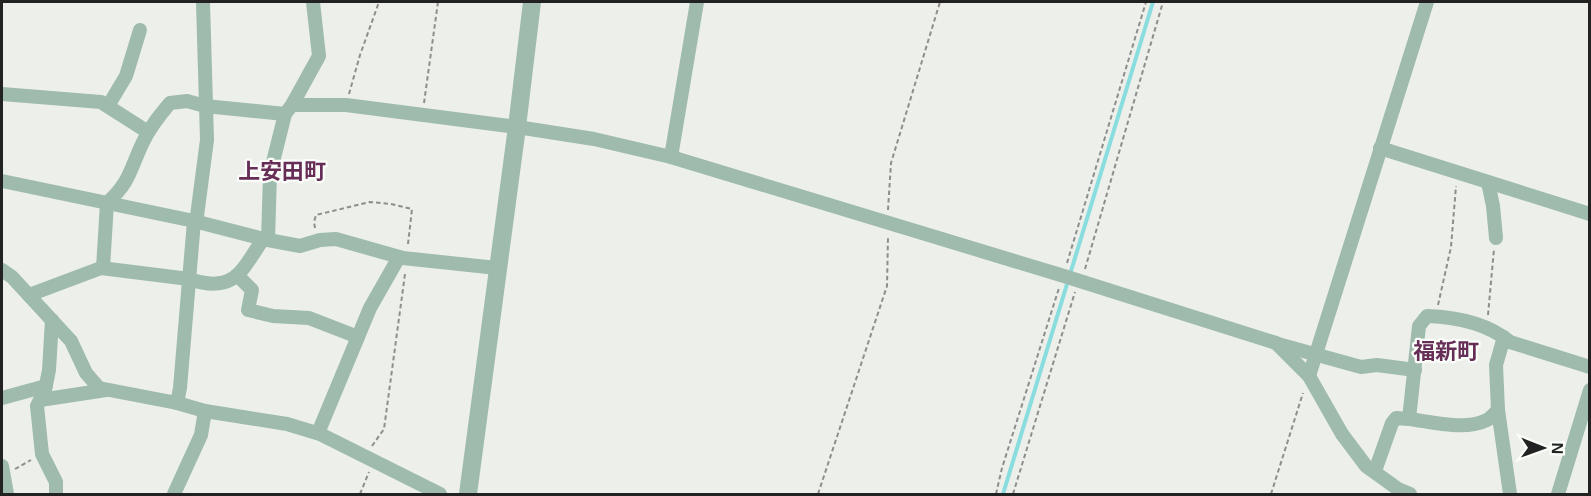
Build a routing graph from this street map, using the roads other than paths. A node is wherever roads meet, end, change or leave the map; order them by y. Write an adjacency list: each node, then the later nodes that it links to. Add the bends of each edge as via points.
1 (202, 2): 9 (street)
2 (313, 2): 10 (street, via 319,56)
3 (532, 2): 11 (street)
4 (698, 2): 14 (street)
5 (1427, 2): 13 (street)
6 (140, 30): 8 (street, via 126,76)
7 (2, 94): 8 (street, via 101,102)
8 (108, 106): 12 (street)
9 (205, 106): 10 (street); 12 (street, via 187,101 170,103); 19 (street, via 207,140)
10 (289, 110): 11 (street, via 346,105); 21 (street, via 270,174)
11 (518, 127): 14 (street); 24 (street)
12 (148, 132): 17 (street, via 130,175)
13 (1380, 148): 16 (street); 33 (street)
14 (671, 157): 32 (street)
15 (2, 181): 17 (street)
16 (1488, 182): 18 (street); 20 (street)
17 (107, 202): 19 (street); 23 (street)
18 (1590, 213)
19 (194, 221): 21 (street); 27 (street)
20 (1496, 238)
21 (265, 240): 22 (street, via 300,246 336,239); 26 (street)
22 (403, 258): 24 (street); 30 (street, via 370,308)
23 (103, 268): 27 (street); 28 (street)
24 (497, 268): 53 (street)
25 (2, 270): 28 (street)
26 (238, 276): 27 (street, via 214,283); 30 (street, via 252,290 248,310 309,318)
27 (189, 279): 42 (street)
28 (29, 295): 29 (street)
29 (52, 320): 37 (street); 38 (street, via 71,341 86,373 99,388)
30 (358, 337): 46 (street)
31 (1504, 337): 34 (street); 35 (street, via 1480,324 1427,316 1419,326); 43 (street, via 1496,365)
32 (1276, 343): 33 (street); 36 (street)
33 (1316, 354): 35 (street, via 1360,367); 36 (street)
34 (1590, 367)
35 (1415, 370): 45 (street)
36 (1309, 376): 48 (street, via 1342,434 1366,466)
37 (46, 386): 40 (street); 41 (street)
38 (106, 390): 41 (street); 42 (street)
39 (1590, 390): 56 (street)
40 (2, 398)
41 (40, 400): 50 (street, via 37,406 42,454 56,482)
42 (177, 403): 44 (street)
43 (1498, 410): 45 (street, via 1473,424); 55 (street)
44 (205, 411): 46 (street); 51 (street, via 201,435)
45 (1408, 419): 48 (street, via 1396,418 1392,423)
46 (318, 433): 52 (street)
47 (3, 471): 49 (street)
48 (1375, 471): 54 (street)
49 (7, 495)
50 (56, 495)
51 (174, 495)
52 (440, 495)
53 (468, 495)
54 (1410, 495)
55 (1510, 495)
56 (1558, 495)

